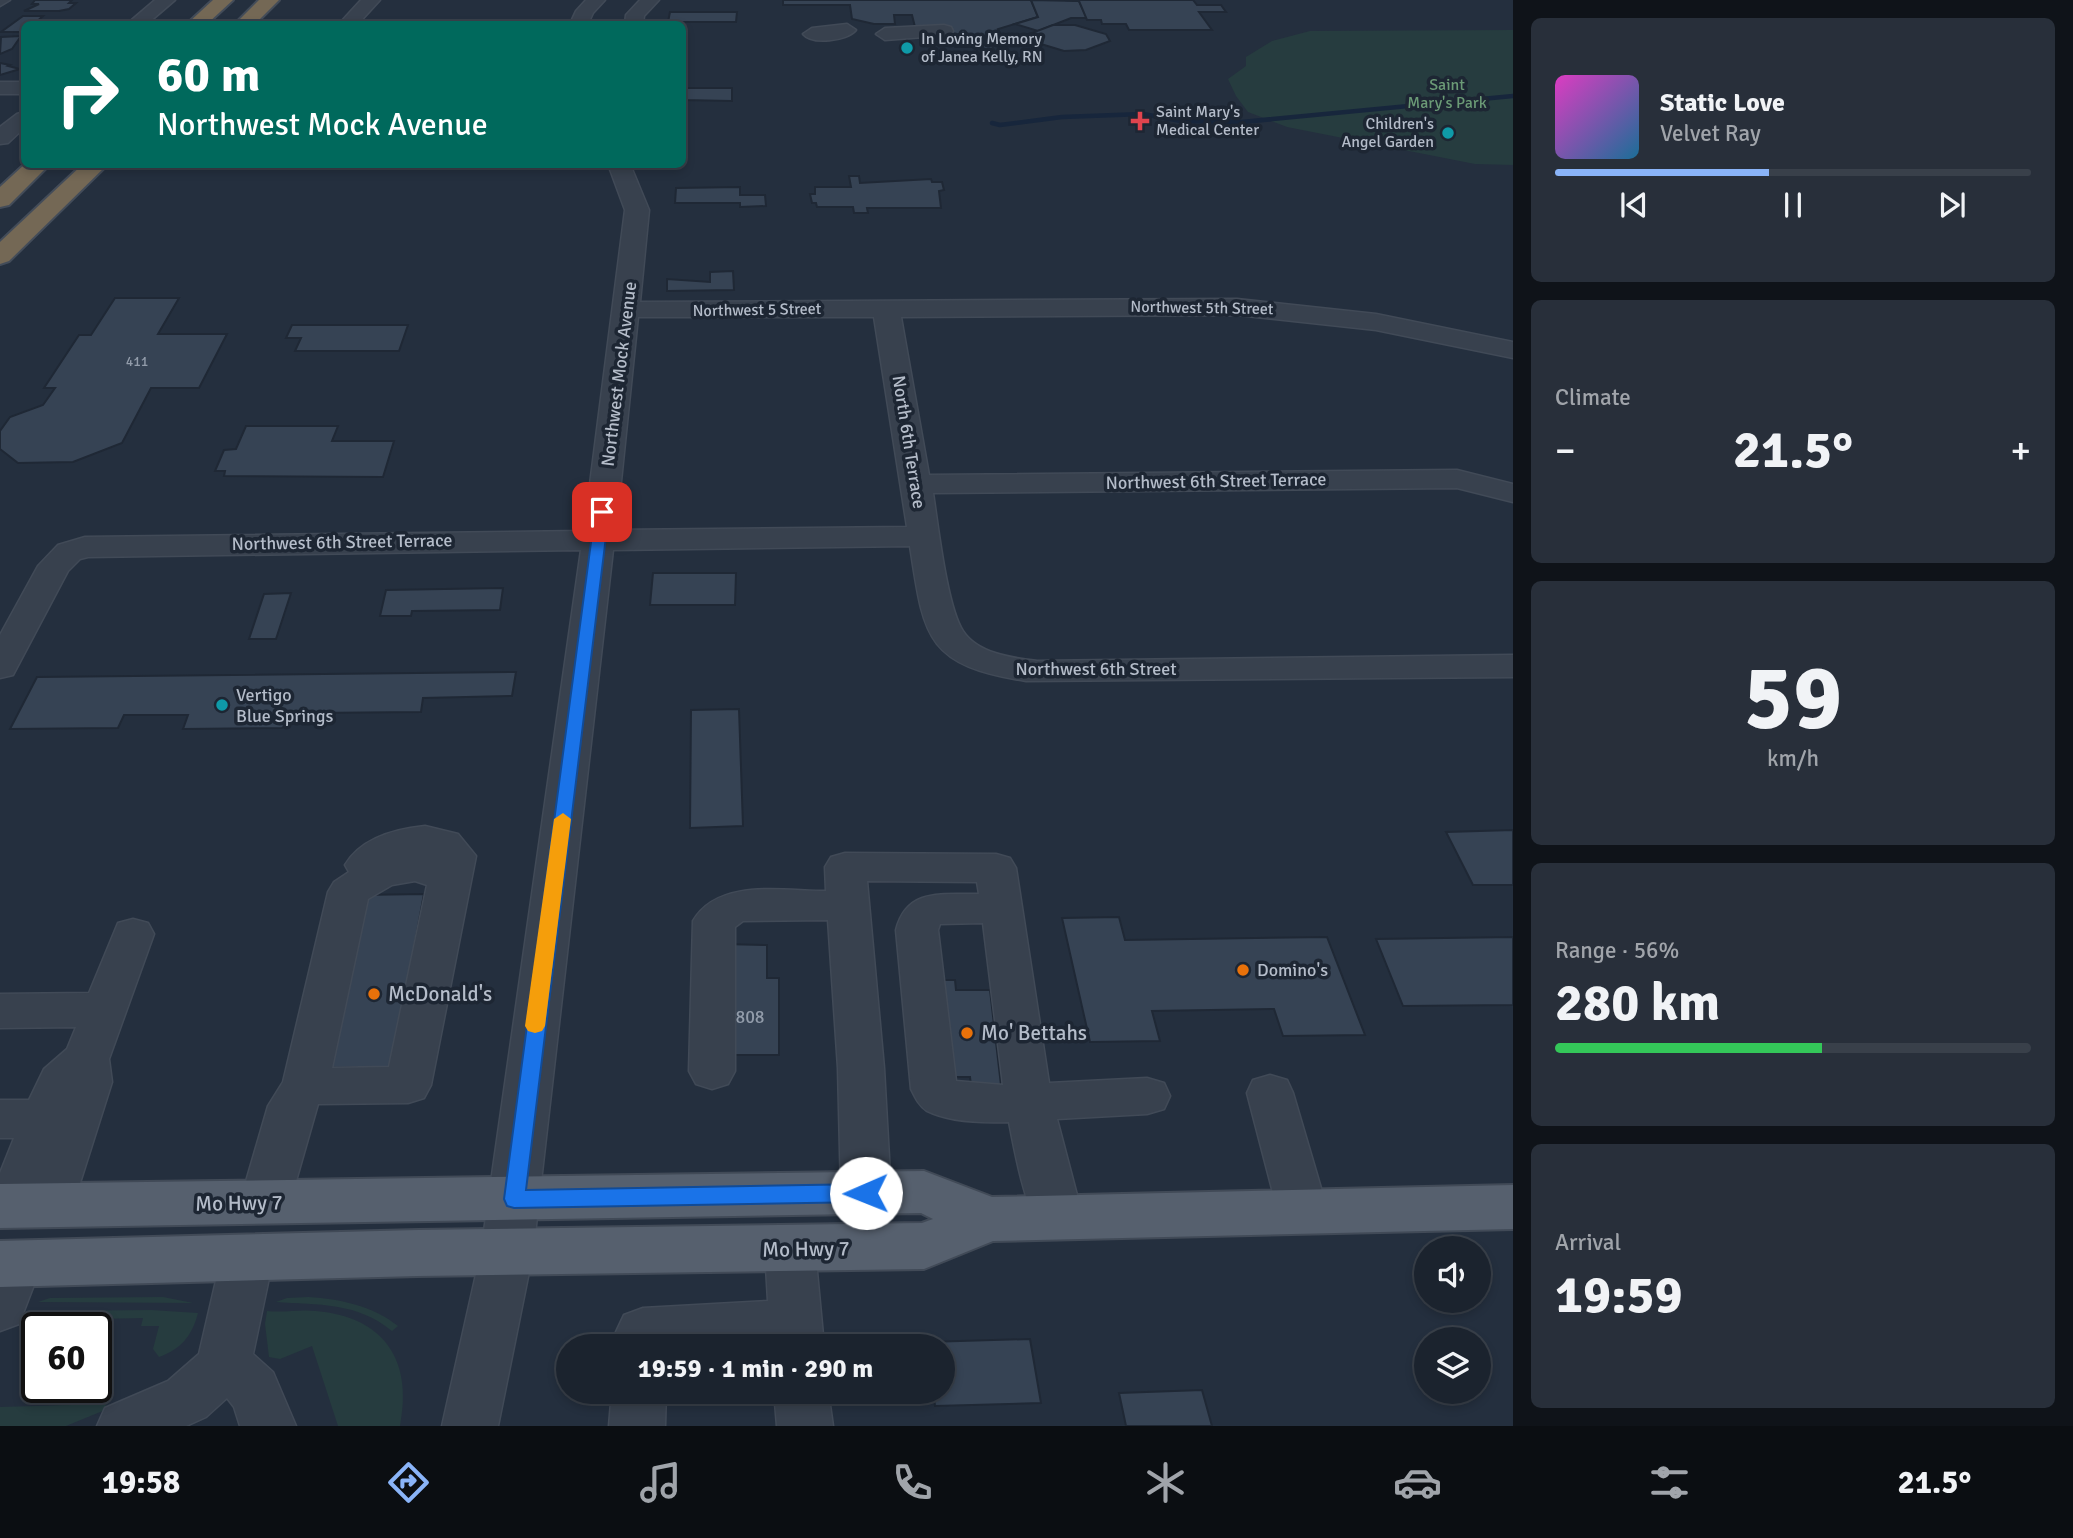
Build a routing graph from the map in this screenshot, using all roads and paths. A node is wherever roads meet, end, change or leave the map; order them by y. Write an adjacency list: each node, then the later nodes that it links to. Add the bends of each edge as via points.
1 (166, 0): 7 (street)
2 (224, 0): 8 (highway)
3 (270, 0): 9 (highway)
4 (371, 0): 10 (street)
5 (596, 0): 11 (street)
6 (650, 0): 12 (street)
7 (140, 21)
8 (200, 21)
9 (247, 21)
10 (351, 21)
11 (580, 21)
12 (634, 21)
13 (847, 30): 15 (street)
14 (944, 30): 16 (street)
15 (812, 34)
16 (895, 38)
17 (0, 88): 18 (street)
18 (21, 88)
19 (21, 120): 20 (street)
20 (0, 138)
21 (34, 168): 24 (highway)
22 (93, 168): 25 (highway)
23 (621, 168): 26 (street, Northwest Mock Avenue, via 637,209)
24 (0, 200)
25 (0, 256)
26 (627, 308): 27 (street, Northwest 5 Street); 32 (street, Northwest Mock Avenue)
27 (886, 308): 28 (street, Northwest 5th Street, via 1171,305 1297,310 1430,330); 29 (street, North 6th Terrace)
28 (1513, 350)
29 (916, 484): 30 (street, Northwest 6th Street Terrace, via 1457,479); 31 (street, North 6th Terrace)
30 (1513, 493)
31 (923, 536): 32 (street); 33 (street, Northwest 6th Street, via 937,611 950,638 975,657 1006,669)
32 (598, 538): 34 (street, Northwest 6th Street Terrace, via 85,547 69,552 54,566); 49 (street, Northwest Mock Avenue)
33 (1513, 666)
34 (0, 667)
35 (848, 905): 36 (street, via 845,867 996,867); 41 (street, via 734,906 713,921); 48 (street)
36 (1002, 908): 45 (street); 45 (street, via 930,910 920,918 917,930 931,1071 934,1089 942,1097 992,1104)
37 (133, 934): 38 (street)
38 (104, 1010): 39 (street); 40 (street)
39 (3, 1015)
40 (86, 1059): 47 (street, via 60,1082); 51 (street, via 89,1082)
41 (712, 1071)
42 (305, 1086): 42 (street, via 408,1085 459,859 428,867 390,868 349,892); 50 (street, via 292,1106)
43 (1270, 1093): 53 (street)
44 (1147, 1096): 45 (street)
45 (1029, 1103): 54 (street, via 1040,1164)
46 (0, 1119): 47 (street)
47 (46, 1119): 51 (street)
48 (866, 1193): 49 (main road, Mo Hwy 7); 55 (main road, Mo Hwy 7, via 924,1192)
49 (514, 1199): 50 (main road, Mo Hwy 7); 57 (street, Northwest Mock Avenue)
50 (265, 1202): 51 (main road, Mo Hwy 7)
51 (20, 1205)
52 (1513, 1208): 53 (main road)
53 (1303, 1212): 54 (main road)
54 (1058, 1218): 55 (main road)
55 (990, 1219): 56 (main road, Mo Hwy 7, via 924,1246)
56 (790, 1250): 57 (main road, Mo Hwy 7); 62 (street)
57 (507, 1252): 58 (main road, Mo Hwy 7); 66 (street, Northwest Mock Avenue)
58 (247, 1259): 59 (main road, Mo Hwy 7); 63 (street)
59 (5, 1279)
60 (643, 1334): 61 (street)
61 (744, 1334)
62 (795, 1334)
63 (223, 1367): 67 (street, via 187,1399); 68 (street, via 245,1376)
64 (638, 1404): 69 (street)
65 (803, 1404): 70 (street)
66 (468, 1425)
67 (124, 1426)
68 (268, 1426)
69 (637, 1426)
70 (805, 1426)

